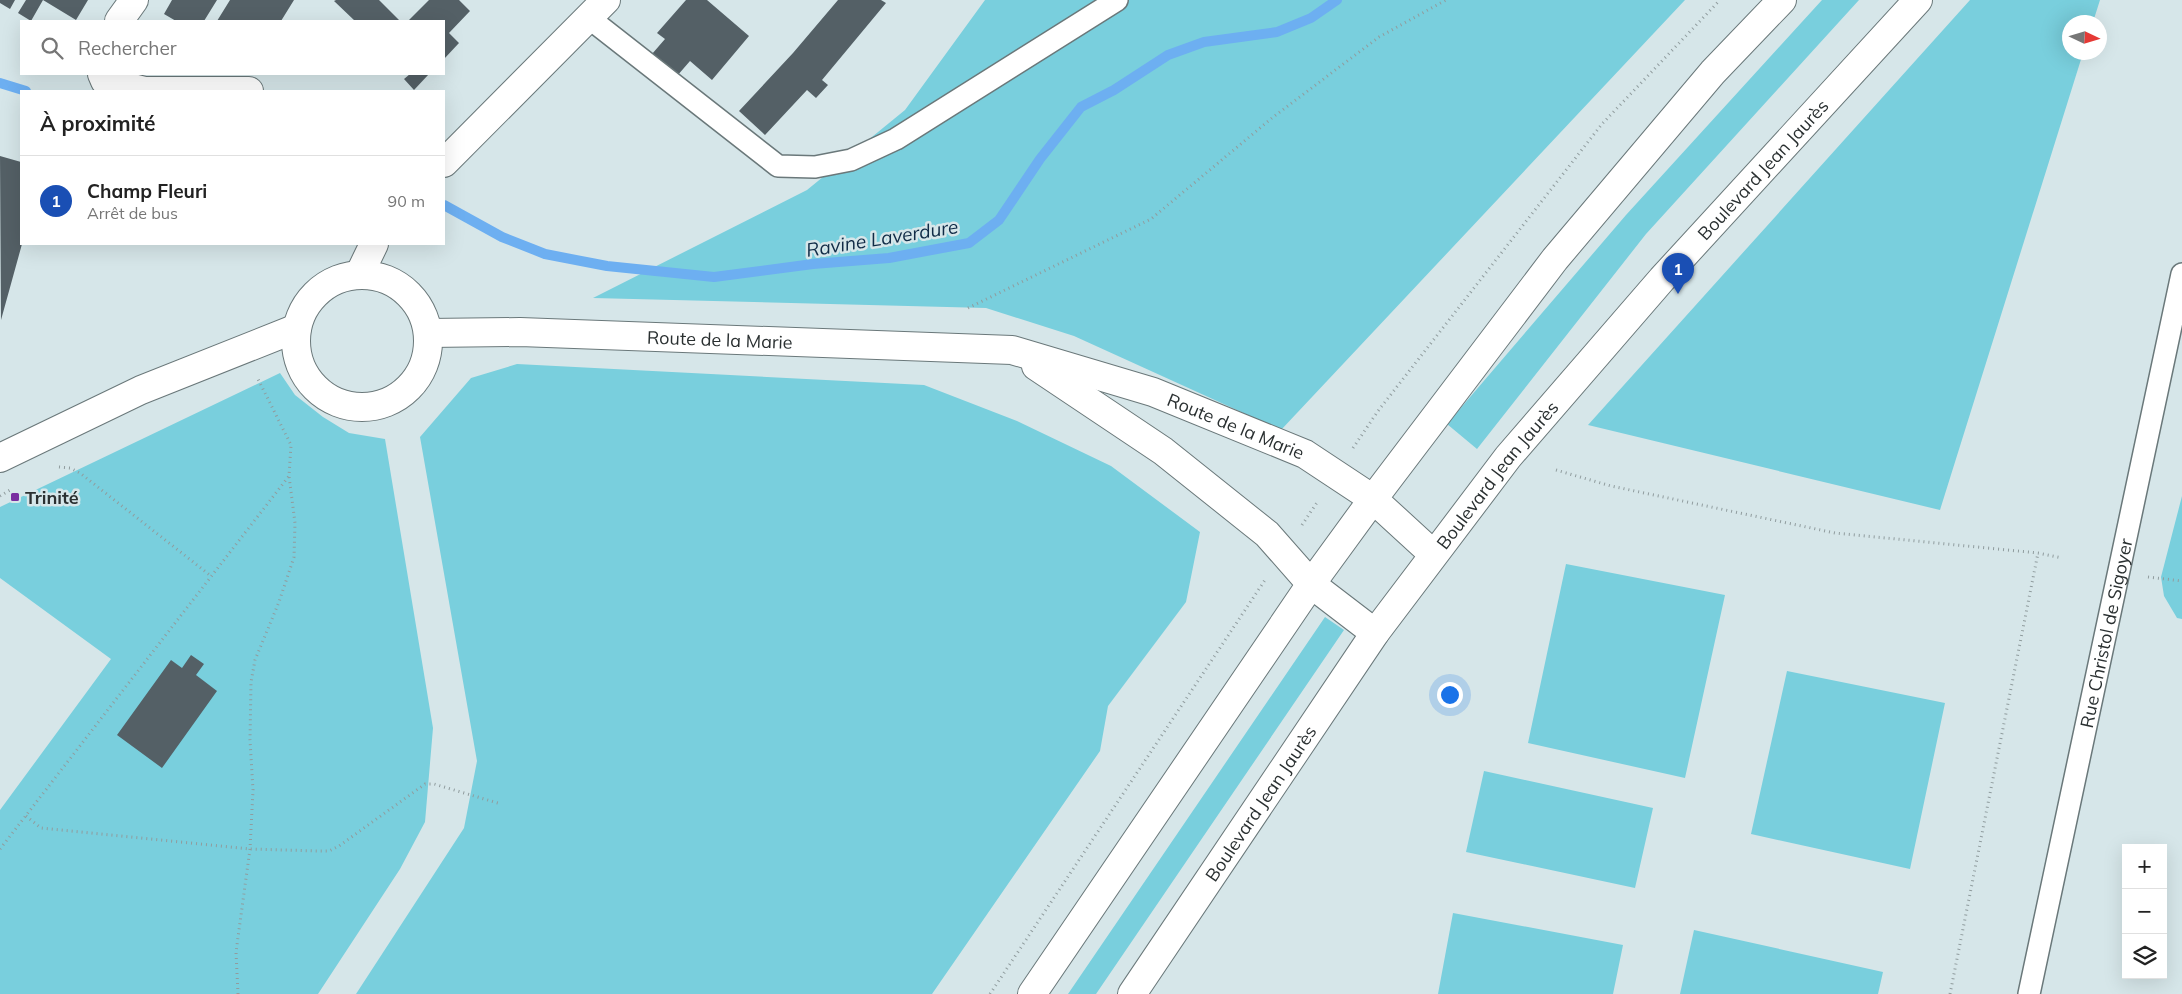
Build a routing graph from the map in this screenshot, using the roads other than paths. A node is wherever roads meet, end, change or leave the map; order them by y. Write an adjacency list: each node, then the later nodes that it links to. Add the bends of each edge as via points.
1 (134, 0): 6 (street)
2 (1117, 0): 5 (lane, via 896,139 851,160 815,167 778,166)
3 (1782, 0): 17 (street, via 1713,72 1555,259)
4 (1918, 0): 18 (street, Boulevard Jean Jaurès, via 1662,279 1508,457)
5 (597, 9): 9 (street)
6 (120, 20)
7 (102, 75): 8 (street, via 105,81)
8 (141, 90)
9 (446, 157)
10 (374, 245): 11 (street)
11 (359, 274): 13 (street, via 337,280 319,290 304,308); 14 (street, via 379,276 397,284 412,297 423,314)
12 (2182, 274): 23 (lane, Rue Christol de Sigoyer)
13 (297, 328): 14 (street, via 296,348 301,368 312,385 326,398 344,406 364,408 384,405 403,394 419,377 427,356); 16 (street, via 141,390)
14 (428, 333): 15 (street, Route de la Marie, via 520,332)
15 (1012, 350): 17 (street, Route de la Marie, via 1153,392 1305,454); 19 (street, via 1163,451 1266,534)
16 (0, 458)
17 (1373, 499): 18 (street, Route de la Marie); 19 (street)
18 (1433, 554): 20 (street, Boulevard Jean Jaurès)
19 (1311, 584): 20 (street); 21 (street)
20 (1375, 633): 22 (street, Boulevard Jean Jaurès)
21 (1032, 994)
22 (1132, 994)
23 (2028, 994)

